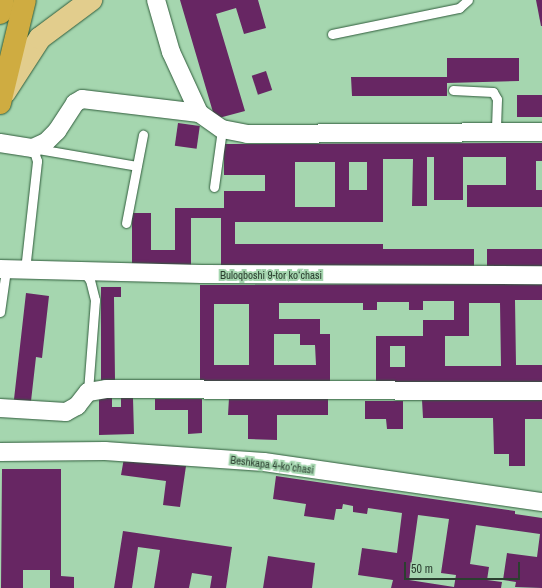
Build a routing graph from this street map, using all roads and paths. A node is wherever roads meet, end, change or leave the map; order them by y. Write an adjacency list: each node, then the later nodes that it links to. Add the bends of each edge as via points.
1 (24, 0): 7 (highway)
2 (91, 0): 7 (main road, via 40,38)
3 (156, 0): 8 (street, via 171,52)
4 (468, 0): 5 (lane, via 459,8)
5 (332, 34)
6 (453, 90): 10 (lane, via 492,92 496,99)
7 (0, 100)
8 (198, 113): 9 (street); 14 (street, via 82,99 68,111 52,136)
9 (222, 128): 10 (street, via 248,134); 16 (lane)
10 (496, 132): 11 (street)
11 (542, 132)
12 (143, 135): 15 (lane)
13 (0, 143): 14 (street)
14 (33, 148): 15 (lane); 19 (lane, via 37,161)
15 (137, 166): 17 (lane)
16 (214, 187)
17 (126, 223)
18 (3, 269): 19 (street, Buloqboshi 9-tor koʻchasi); 22 (lane)
19 (25, 270): 20 (street, Buloqboshi 9-tor koʻchasi)
20 (83, 271): 21 (street, Buloqboshi 9-tor koʻchasi); 24 (lane, via 90,280 95,300)
21 (542, 275)
22 (0, 312)
23 (542, 391): 24 (street, via 137,388)
24 (88, 392): 25 (street, via 77,406 66,412)
25 (0, 408)
26 (0, 452): 27 (street, Beshkapa 4-koʻchasi, via 105,451 264,462)
27 (542, 502)

